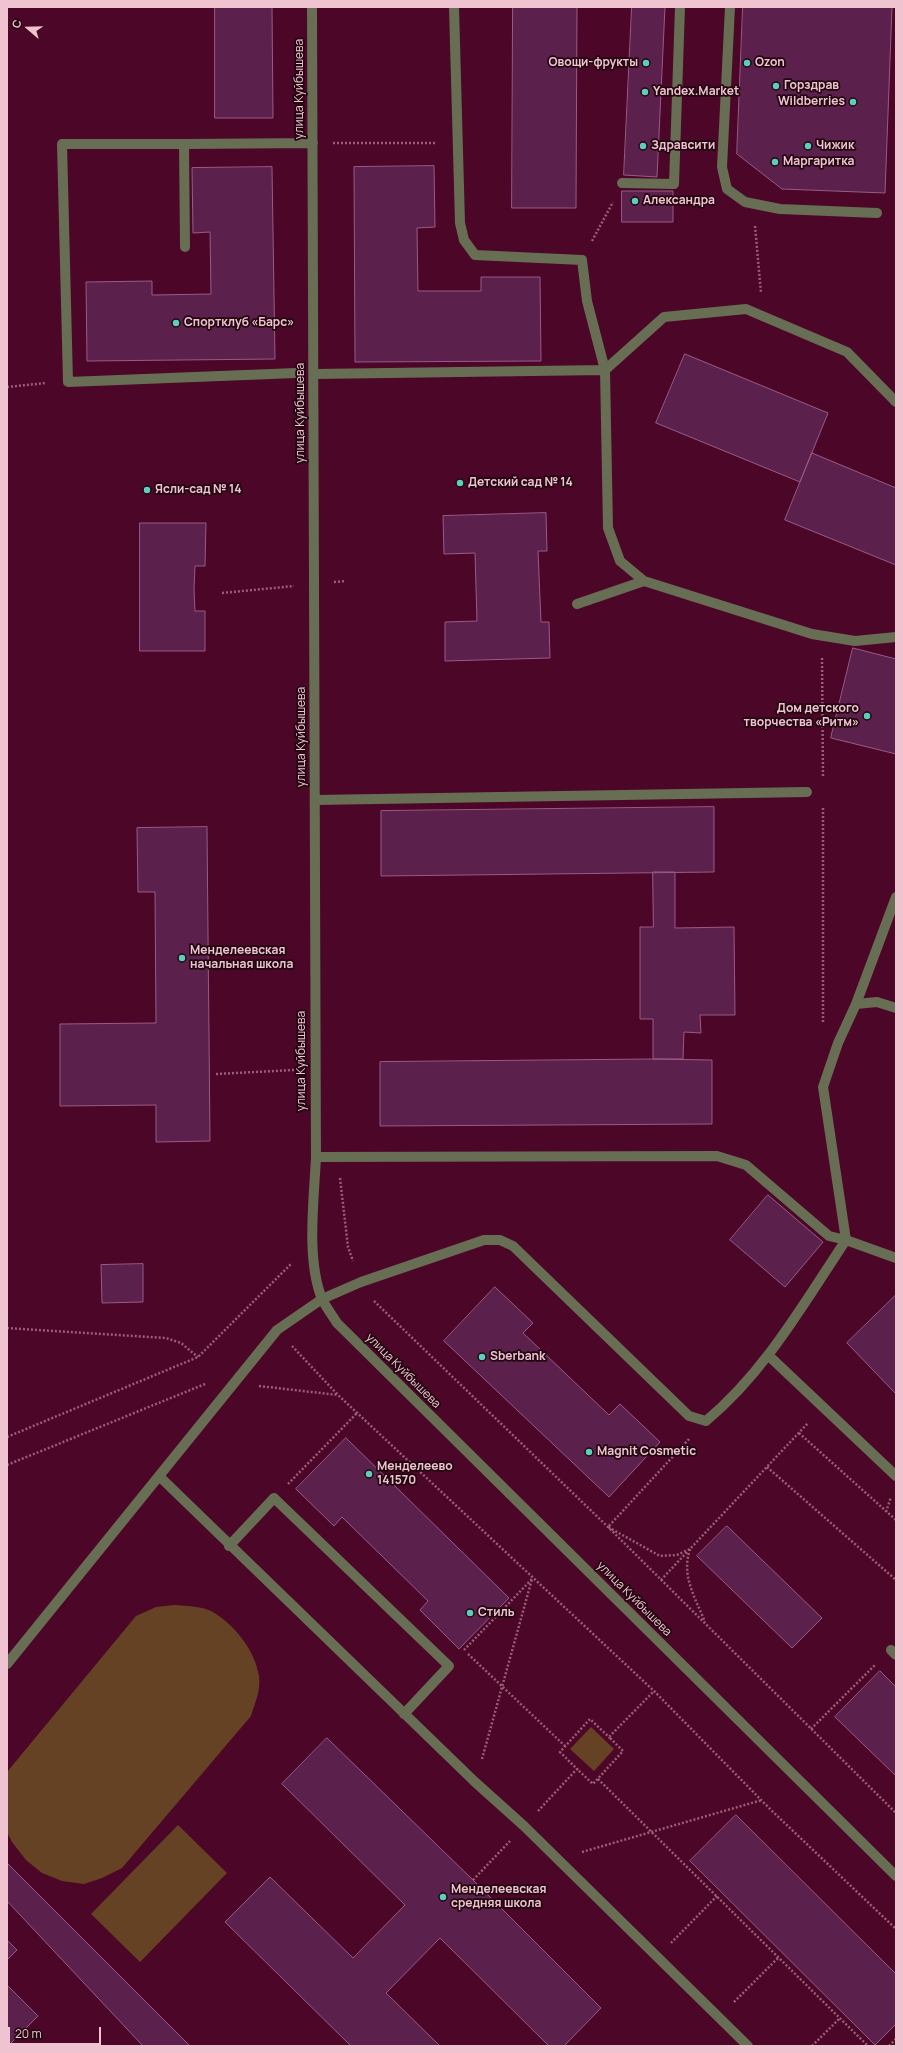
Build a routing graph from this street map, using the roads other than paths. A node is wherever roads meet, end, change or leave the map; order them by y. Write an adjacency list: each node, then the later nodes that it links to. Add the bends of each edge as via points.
1 (312, 7): 5 (street, улица Куйбышева)
2 (454, 7): 10 (street, via 460,223 464,240 475,255 582,260 587,301)
3 (680, 7): 7 (street, via 674,184)
4 (730, 7): 8 (street, via 722,167 727,189 745,202 780,209)
5 (313, 143): 6 (street); 12 (street, улица Куйбышева)
6 (184, 144): 9 (street); 11 (street, via 62,144 68,382)
7 (622, 184)
8 (877, 213)
9 (185, 247)
10 (605, 370): 12 (street); 13 (street, via 664,317 746,309 847,352); 14 (street, via 608,528 620,561)
11 (296, 372)
12 (314, 374): 18 (street, улица Куйбышева)
13 (896, 402)
14 (644, 581): 15 (street); 16 (street, via 812,634 855,641)
15 (577, 604)
16 (896, 637)
17 (806, 792): 18 (street)
18 (315, 800): 22 (street, улица Куйбышева)
19 (896, 897): 20 (street)
20 (856, 1004): 21 (street, via 877,1002); 23 (street, via 838,1043 823,1087)
21 (896, 1008)
22 (316, 1157): 23 (street, via 717,1156 746,1166 829,1236); 25 (street, улица Куйбышева, via 313,1242 315,1270)
23 (846, 1240): 24 (street); 26 (street)
24 (896, 1258)
25 (322, 1299): 26 (street, via 361,1282 484,1240 500,1240 514,1246 689,1416 706,1421 721,1408); 27 (street, via 277,1330); 32 (street, улица Куйбышева, via 337,1323)
26 (768, 1355): 28 (street)
27 (158, 1476): 29 (street); 30 (street)
28 (896, 1476)
29 (229, 1546): 31 (street); 31 (street, via 274,1498 449,1666)
30 (7, 1664)
31 (404, 1714): 33 (street, via 524,1826)
32 (896, 1876)
33 (748, 2046)

